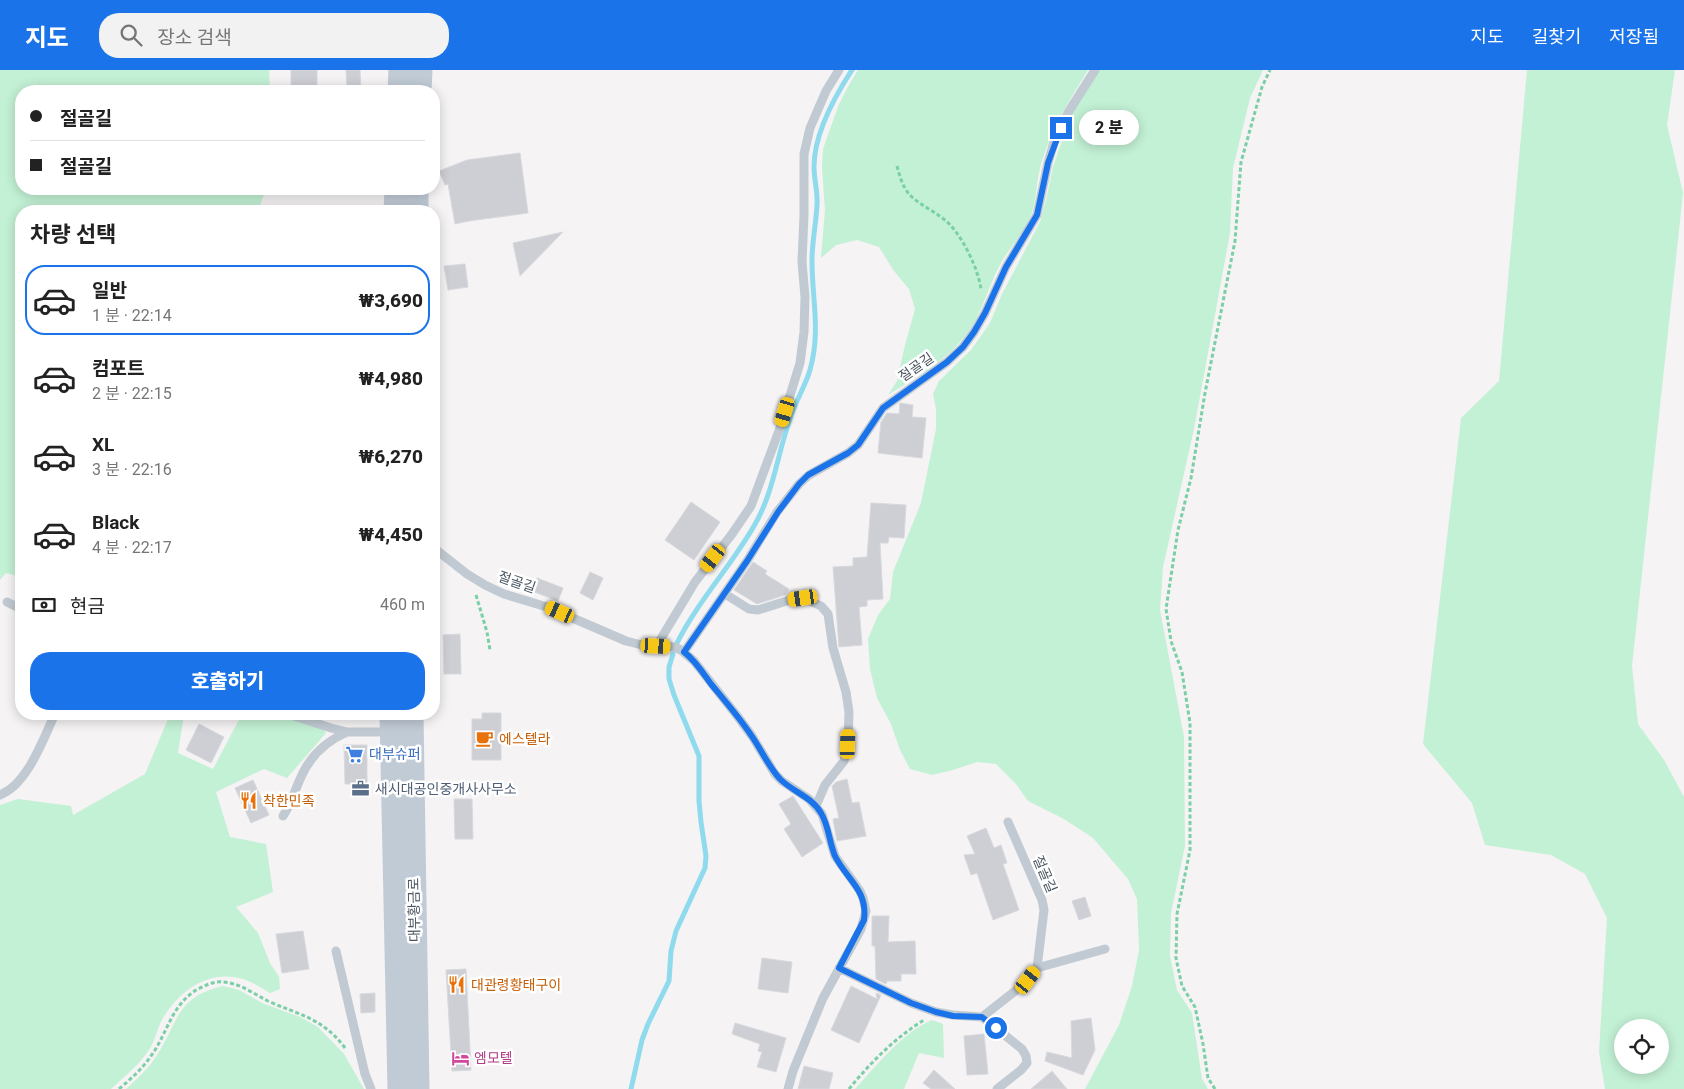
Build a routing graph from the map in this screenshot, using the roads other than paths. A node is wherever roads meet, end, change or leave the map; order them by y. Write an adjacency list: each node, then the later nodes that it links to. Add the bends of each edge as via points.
1 (401, 70): 5 (main road)
2 (420, 70): 6 (main road)
3 (839, 70): 11 (lane, via 810,128 804,154 804,332 800,363 780,428 751,506 695,582)
4 (1094, 70): 8 (lane, 절골길, via 1054,142 1037,215 1006,267 974,332 963,347 931,375 883,408 858,445 808,475 799,484)
5 (400, 85)
6 (419, 85)
7 (440, 553): 11 (lane, 절골길, via 467,574 504,594 547,606 612,635)
8 (725, 594): 12 (lane, 절골길); 18 (lane, via 749,609 758,610 803,598 821,606 828,614 833,648 846,692 848,744 844,762 826,785)
9 (7, 602): 10 (lane)
10 (15, 606)
11 (656, 646): 12 (lane, 절골길)
12 (684, 652): 18 (lane, via 738,717 775,774)
13 (52, 720): 17 (lane, via 25,773 12,789)
14 (306, 720): 16 (lane)
15 (402, 723): 16 (lane); 27 (main road, 대부황금로); 28 (main road, 대부황금로, via 413,910)
16 (347, 732): 19 (lane, via 313,757 301,775)
17 (0, 795)
18 (816, 806): 23 (lane, via 822,814 835,856 860,891 865,904 864,920)
19 (283, 816)
20 (1008, 822): 24 (lane, 절골길, via 1044,910)
21 (1105, 948): 24 (lane)
22 (336, 951): 26 (lane, via 364,1074)
23 (839, 968): 25 (lane, via 936,1012); 29 (lane)
24 (1037, 968): 25 (lane, via 1028,980)
25 (982, 1017): 30 (lane, via 1022,1049 1026,1056 1027,1063 1021,1070)
26 (371, 1089)
27 (400, 1089)
28 (417, 1089)
29 (788, 1089)
30 (997, 1089)

